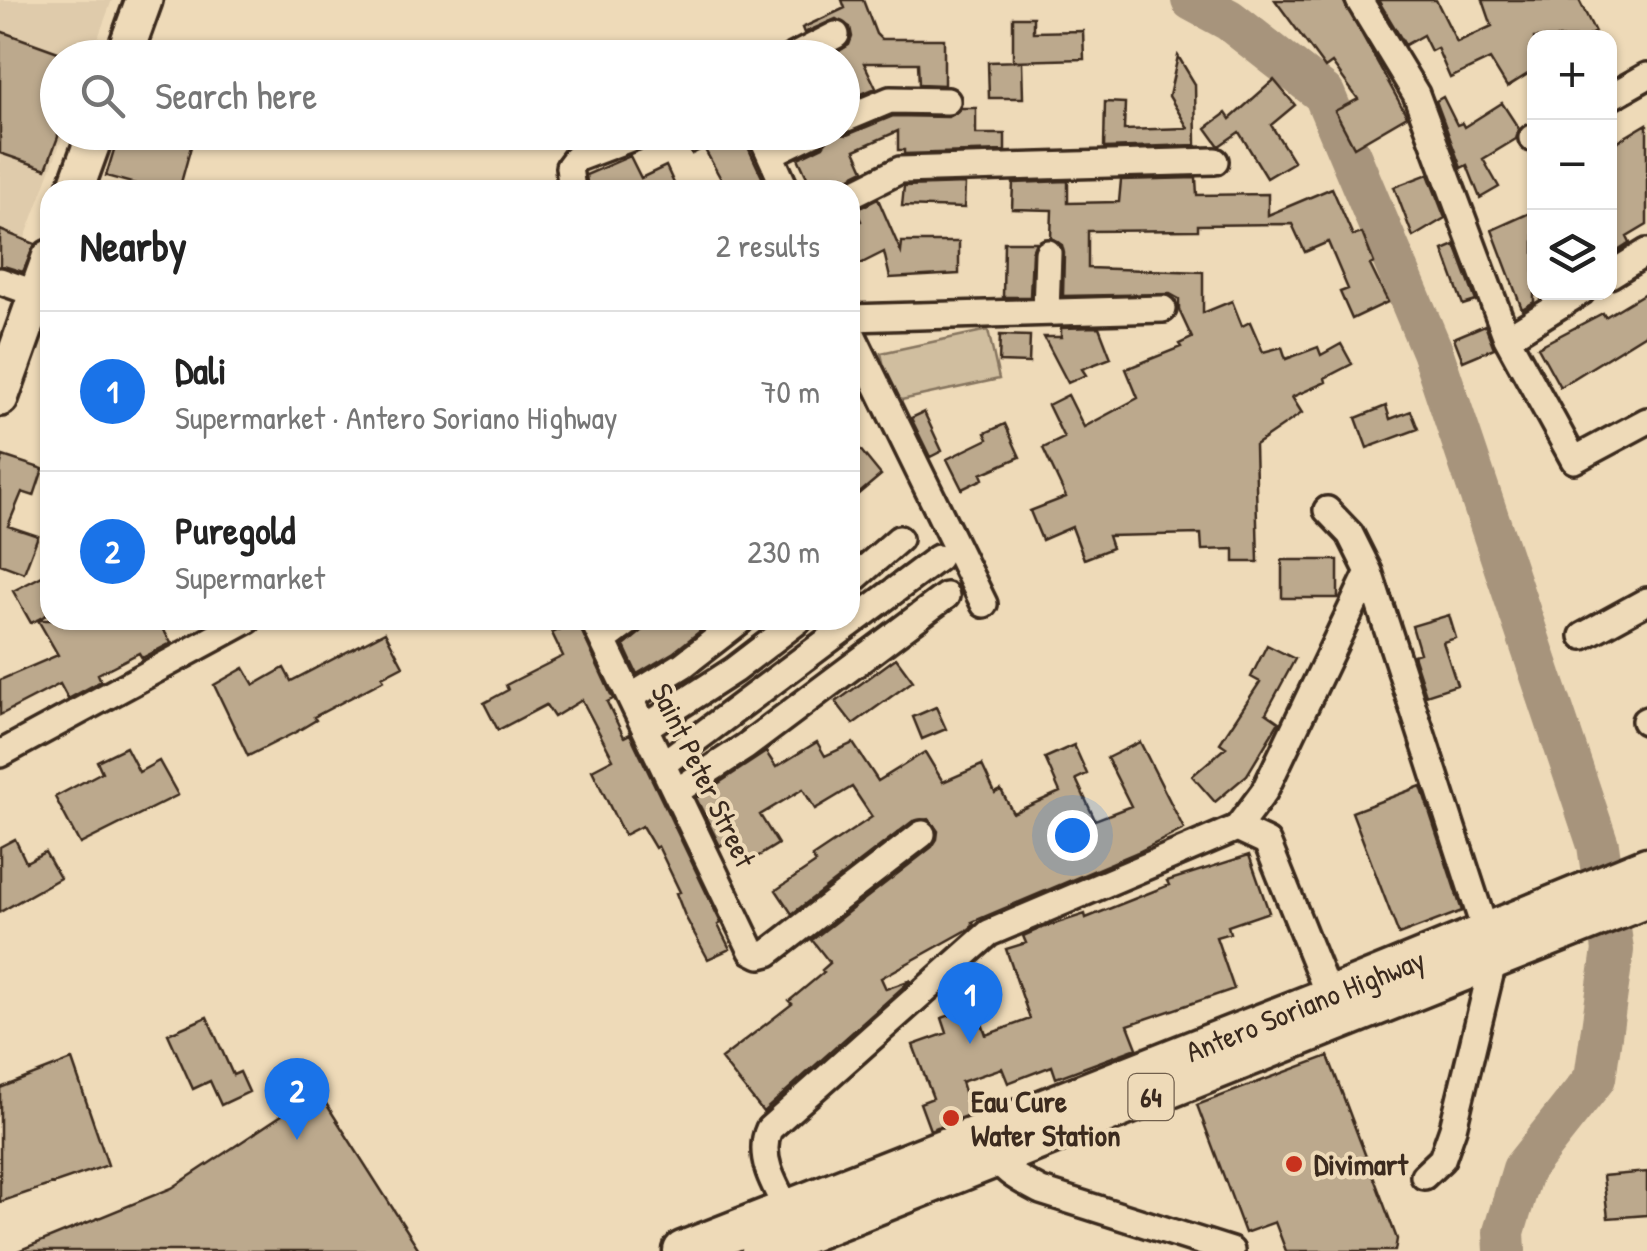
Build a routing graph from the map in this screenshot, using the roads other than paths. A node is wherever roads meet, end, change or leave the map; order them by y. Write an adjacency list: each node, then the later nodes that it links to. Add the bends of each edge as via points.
1 (144, 0): 4 (main road)
2 (1359, 0): 28 (street, via 1416,94)
3 (836, 35): 5 (street)
4 (130, 40)
5 (826, 40)
6 (1647, 76): 7 (street)
7 (1617, 92)
8 (947, 102): 9 (street, via 890,100)
9 (860, 112)
10 (89, 150): 14 (main road)
11 (599, 150): 15 (street, via 575,159)
12 (768, 150): 16 (street)
13 (1214, 161): 17 (street, via 900,170)
14 (79, 180)
15 (571, 180)
16 (782, 180)
17 (860, 190)
18 (1647, 252): 20 (street)
19 (1048, 253): 26 (street)
20 (1617, 271)
21 (0, 282): 23 (street)
22 (40, 286): 23 (main road)
23 (37, 294): 30 (main road)
24 (1568, 300): 28 (street)
25 (1163, 309): 26 (street)
26 (1046, 312): 27 (street)
27 (860, 318)
28 (1507, 338): 31 (street, via 1574,460)
29 (860, 350): 39 (street)
30 (0, 398)
31 (1647, 421)
32 (1327, 510): 35 (street, via 1350,534)
33 (898, 539): 36 (street)
34 (938, 558): 40 (street)
35 (1369, 572): 52 (street, via 1264,792); 55 (street)
36 (860, 573)
37 (946, 596): 51 (street)
38 (1647, 601): 46 (street)
39 (984, 604)
40 (860, 617)
41 (229, 630): 49 (street)
42 (598, 630): 47 (street, Saint Peter Street)
43 (729, 630): 47 (street)
44 (786, 630): 48 (street)
45 (842, 630): 50 (street)
46 (1584, 636)
47 (631, 697): 48 (street, Saint Peter Street)
48 (646, 728): 50 (street, Saint Peter Street)
49 (0, 754)
50 (664, 764): 51 (street, Saint Peter Street)
51 (677, 791): 53 (street, Saint Peter Street, via 752,952 760,955)
52 (1237, 828): 56 (street, via 1267,842); 59 (street, via 989,932 769,1129 762,1144 765,1162)
53 (922, 834)
54 (1643, 884): 55 (main road, Antero Soriano Highway / 64)
55 (1491, 945): 56 (main road, Antero Soriano Highway / 64); 58 (street, via 1453,1128 1442,1159)
56 (1334, 1009): 57 (main road, Antero Soriano Highway / 64)
57 (989, 1146): 59 (main road, Antero Soriano Highway / 64); 63 (street, via 1016,1177 1041,1192)
58 (1424, 1176)
59 (795, 1222): 60 (main road, Antero Soriano Highway / 64); 62 (main road, Antero Soriano Highway / 64)
60 (729, 1243): 61 (main road, Antero Soriano Highway / 64)
61 (683, 1251)
62 (761, 1251)
63 (1231, 1251)

